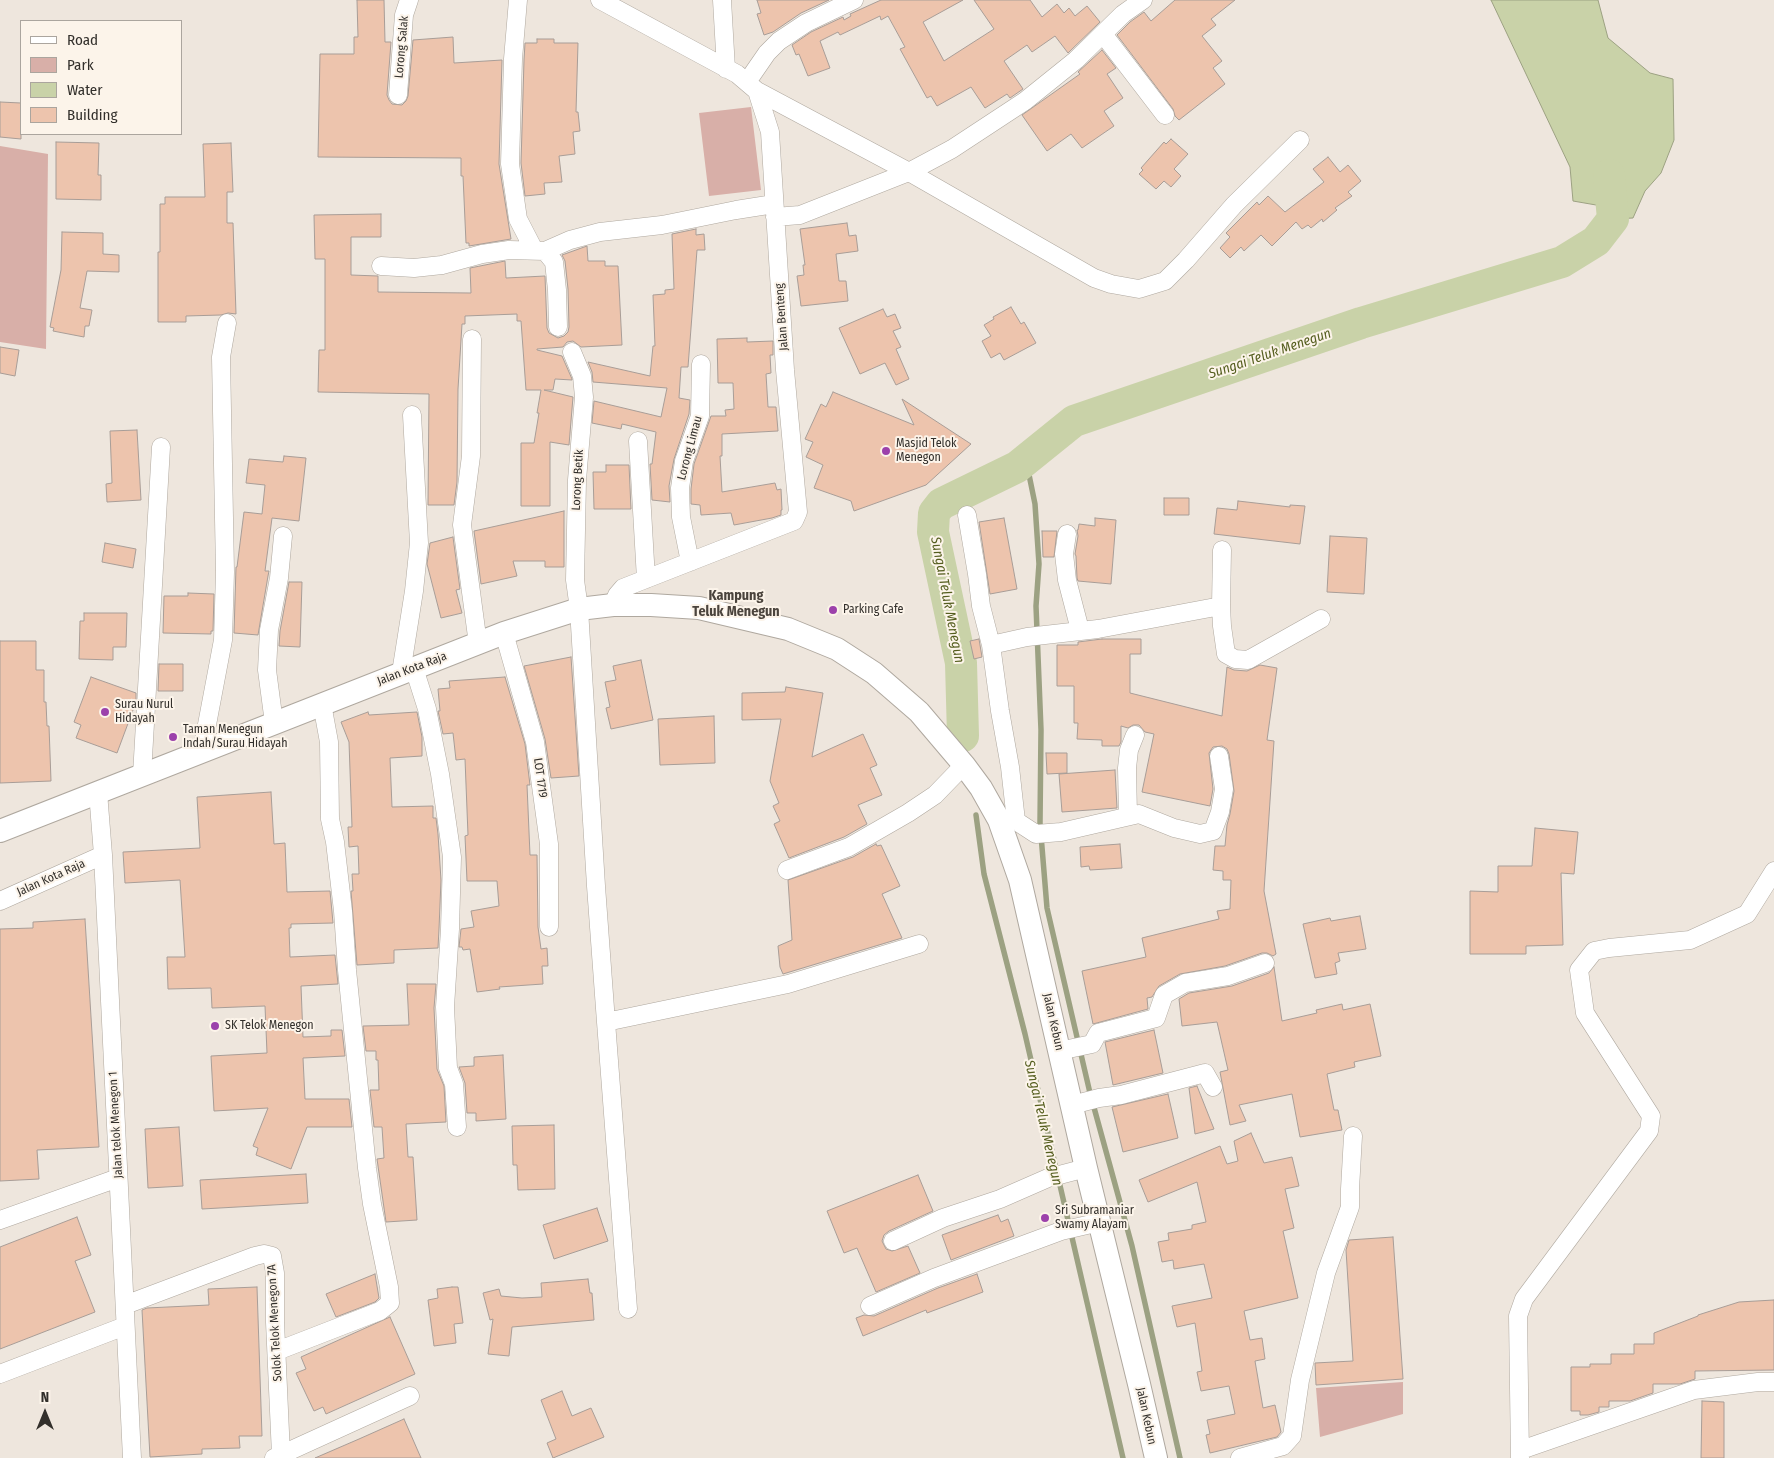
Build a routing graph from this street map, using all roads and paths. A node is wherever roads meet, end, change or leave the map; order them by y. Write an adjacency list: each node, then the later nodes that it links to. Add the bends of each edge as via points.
1 (409, 0): 10 (street, Lorong Salak, via 404,15)
2 (518, 0): 15 (street, via 510,164 518,219)
3 (600, 0): 8 (street)
4 (722, 0): 8 (street)
5 (854, 0): 9 (street, via 806,23 779,41 767,53)
6 (1141, 0): 7 (street)
7 (1103, 34): 11 (street); 13 (street, via 1025,101)
8 (726, 68): 9 (street)
9 (752, 86): 13 (street); 14 (street, Jalan Benteng, via 770,132)
10 (398, 95)
11 (1165, 115)
12 (1300, 140): 13 (street, via 1234,205 1165,281 1139,289 1094,278)
13 (909, 172): 14 (street, via 800,215)
14 (775, 211): 15 (street, via 736,210 662,225 600,232); 29 (street, Jalan Benteng, via 798,512 794,521)
15 (540, 250): 16 (street, via 509,250 414,268); 18 (street, via 554,262)
16 (381, 266)
17 (227, 323): 44 (street, via 221,357 223,640)
18 (558, 327)
19 (472, 339): 37 (street, via 471,456 462,525)
20 (572, 352): 33 (street, Lorong Betik, via 582,376 584,397 575,536)
21 (701, 364): 29 (street, Lorong Limau, via 700,416 684,462 680,488)
22 (412, 415): 40 (street, via 419,543)
23 (638, 441): 30 (street)
24 (161, 446): 47 (street)
25 (967, 515): 38 (street, via 981,606)
26 (1066, 534): 35 (street, via 1064,554)
27 (282, 536): 42 (street, via 279,578 269,630 268,670)
28 (1222, 550): 32 (street)
29 (690, 562): 30 (street, Jalan Benteng)
30 (646, 579): 31 (street, Jalan Benteng, via 623,588)
31 (613, 605): 33 (main road, Jalan Kota Raja); 39 (main road, Jalan Kota Raja, via 699,608 788,630)
32 (1221, 606): 34 (street, via 1226,654 1235,660 1248,660); 35 (street)
33 (579, 609): 36 (main road, Jalan Kota Raja); 59 (street, Lorong Betik)
34 (1321, 619)
35 (1080, 630): 38 (street)
36 (504, 633): 37 (main road, Jalan Kota Raja); 56 (street, LOT 1719, via 535,742 549,844)
37 (478, 644): 40 (main road, Jalan Kota Raja)
38 (991, 645): 50 (street, via 1010,767)
39 (837, 649): 46 (main road, Jalan Kebun, via 874,673 919,712)
40 (408, 671): 41 (main road, Jalan Kota Raja); 63 (street, via 427,709 452,857 445,1007 448,1068 454,1084)
41 (322, 704): 42 (main road, Jalan Kota Raja); 74 (street, via 329,742 330,819 343,911 367,1168 390,1303 380,1310)
42 (274, 723): 44 (main road, Jalan Kota Raja)
43 (1135, 735): 49 (street, via 1127,768)
44 (202, 751): 47 (main road, Jalan Kota Raja)
45 (1219, 756): 49 (street, via 1224,789 1213,831 1200,834 1139,814)
46 (964, 765): 50 (main road, Jalan Kebun); 53 (street, via 935,795 908,813 849,847)
47 (142, 775): 48 (main road, Jalan Kota Raja)
48 (98, 792): 51 (main road, Jalan Kota Raja); 52 (street, Jalan telok Menegon 1)
49 (1128, 816): 50 (street, via 1061,832 1041,833)
50 (1007, 820): 60 (main road, Jalan Kebun, via 1020,880)
51 (0, 831)
52 (103, 855): 55 (street, Jalan Kota Raja); 66 (street, Jalan telok Menegon 1)
53 (787, 870)
54 (1774, 871): 78 (street, via 1747,914 1690,940 1594,951 1579,970 1585,1013 1651,1116 1649,1131 1524,1299 1518,1316)
55 (0, 901)
56 (549, 927)
57 (919, 944): 59 (street, via 788,984)
58 (1265, 963): 60 (street, via 1228,976 1185,983 1164,995 1156,1018 1098,1033 1092,1044)
59 (606, 1022): 72 (street, Lorong Betik)
60 (1072, 1048): 62 (main road, Jalan Kebun)
61 (1213, 1087): 62 (street, via 1205,1073)
62 (1085, 1102): 65 (main road, Jalan Kebun)
63 (456, 1127)
64 (1353, 1136): 82 (street, via 1350,1207 1326,1273 1300,1380 1292,1436 1283,1446)
65 (1086, 1168): 68 (main road, Jalan Kebun); 69 (street, via 1054,1176 943,1218)
66 (118, 1178): 67 (street); 70 (street, Jalan telok Menegon 1)
67 (0, 1220)
68 (1100, 1222): 71 (street, via 1066,1230 934,1278); 81 (main road, Jalan Kebun)
69 (893, 1241)
70 (125, 1304): 73 (street, Jalan telok Menegon 1); 74 (street, Solok Telok Menegon 7A, via 255,1256 272,1256)
71 (870, 1306)
72 (628, 1309)
73 (125, 1326): 75 (street); 80 (street, Jalan telok Menegon 1)
74 (276, 1351): 79 (street, Solok Telok Menegon 7A)
75 (0, 1374)
76 (1774, 1382): 78 (street, via 1694,1390)
77 (410, 1396): 79 (street)
78 (1520, 1454)
79 (278, 1456)
80 (132, 1458)
81 (1156, 1458)
82 (1240, 1458)

